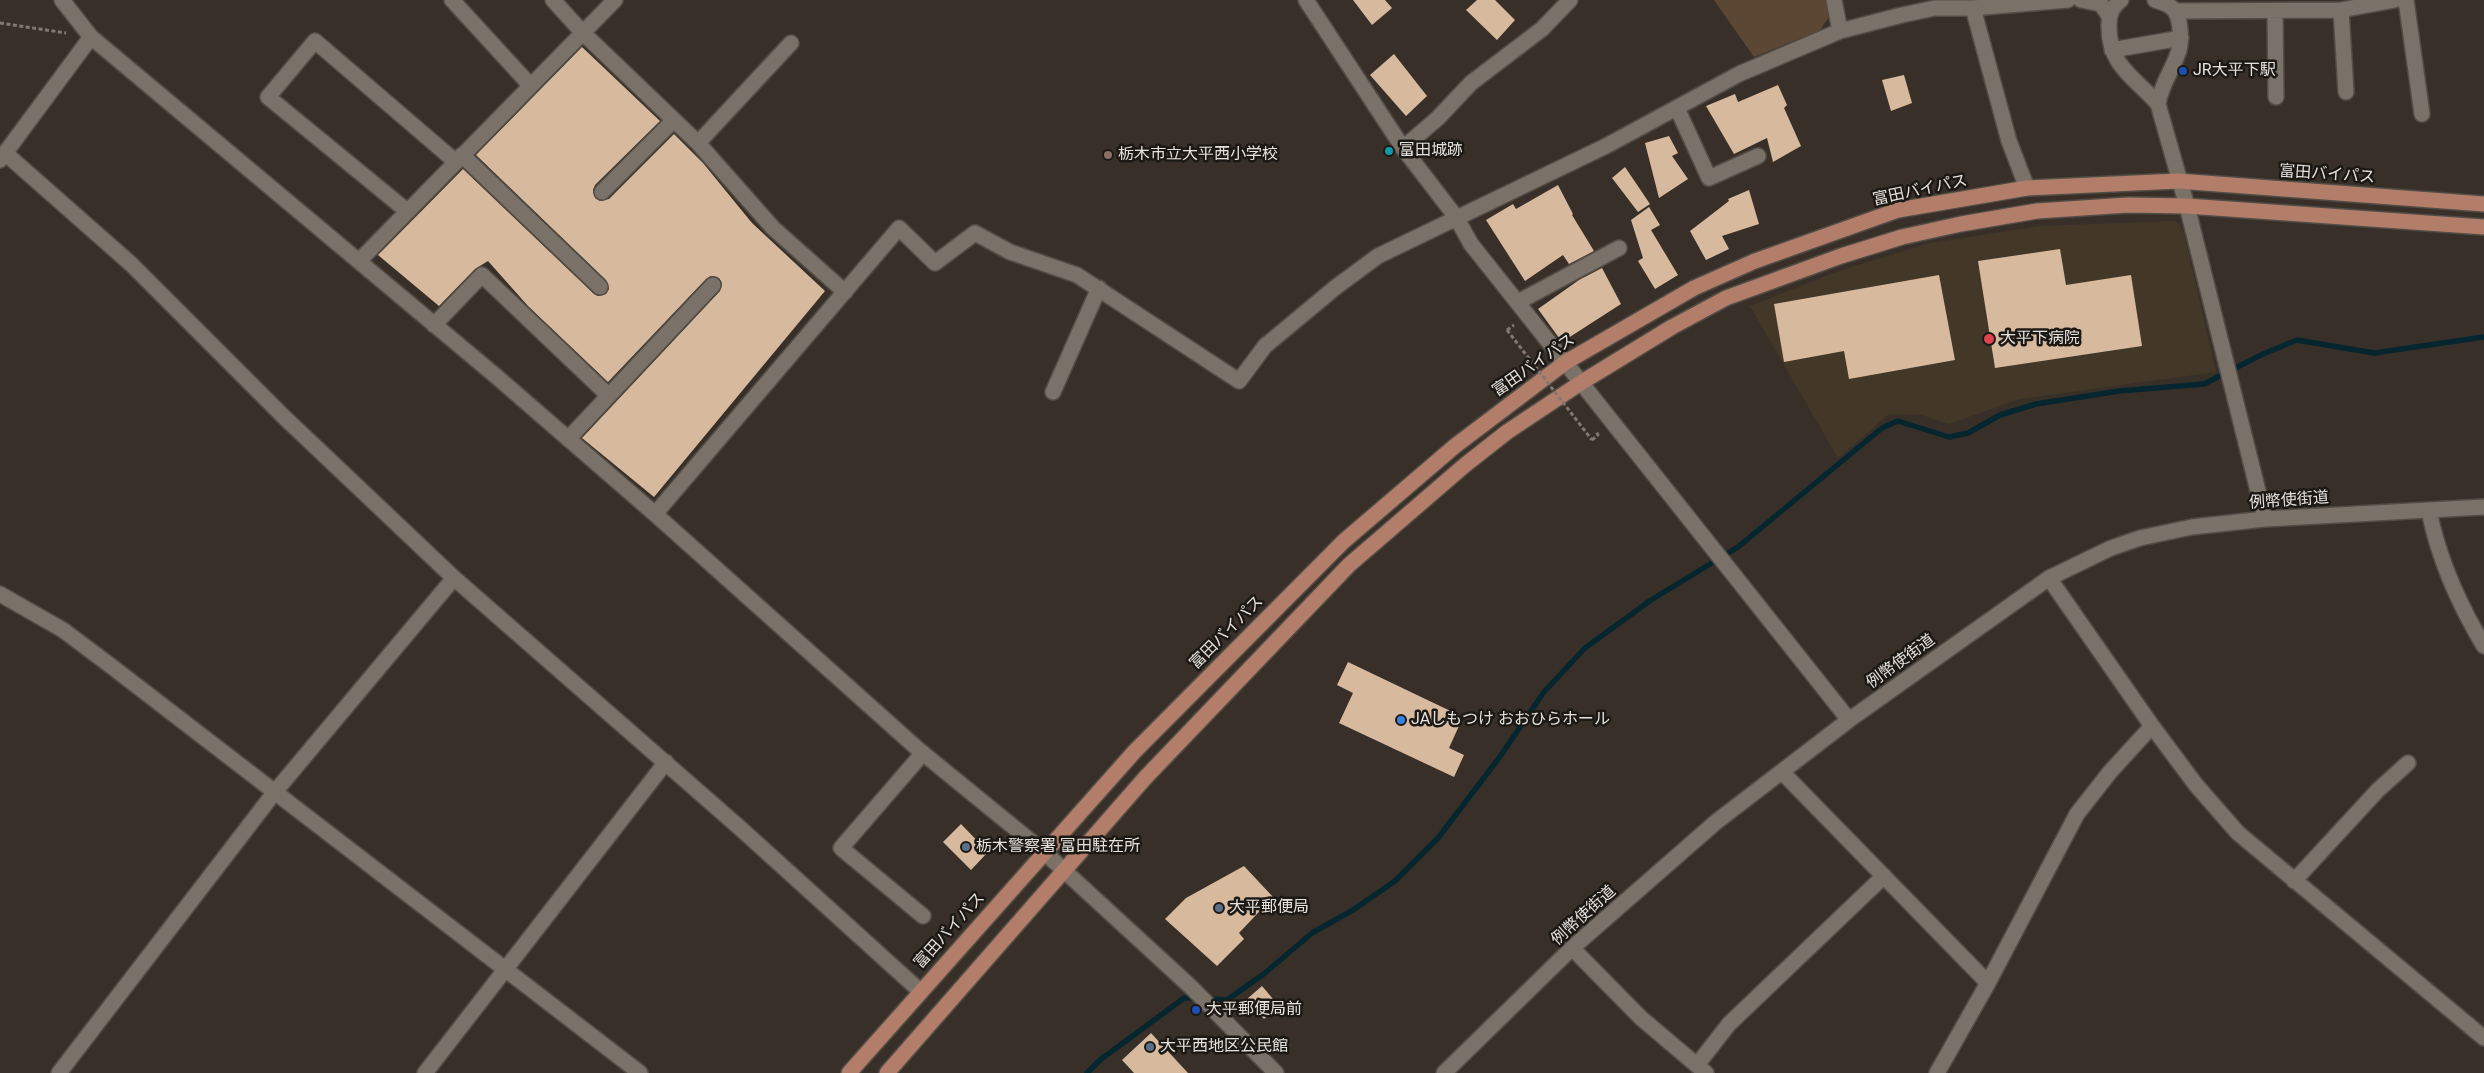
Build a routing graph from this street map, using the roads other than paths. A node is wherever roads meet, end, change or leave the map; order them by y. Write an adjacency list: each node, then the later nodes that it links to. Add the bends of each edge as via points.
1 (62, 0): 21 (street)
2 (452, 0): 25 (street)
3 (553, 0): 20 (street)
4 (615, 0): 20 (street)
5 (1306, 0): 33 (street)
6 (1570, 0): 33 (street, via 1542,29 1471,83)
7 (1834, 0): 19 (street)
8 (2068, 0): 14 (street)
9 (2080, 0): 18 (street, via 2101,4)
10 (2121, 0): 18 (street, via 2113,7)
11 (2155, 0): 16 (street)
12 (2395, 0): 15 (street)
13 (2406, 0): 30 (street)
14 (1973, 8): 19 (street, via 1936,8); 38 (street, via 2008,142)
15 (2341, 10): 17 (street); 26 (street)
16 (2176, 11): 17 (street); 22 (street)
17 (2275, 11): 27 (street)
18 (2110, 16): 24 (street)
19 (1840, 31): 29 (street, via 1738,74)
20 (582, 32): 25 (street); 31 (street)
21 (91, 37): 34 (street); 46 (street)
22 (2181, 38): 24 (street); 28 (street)
23 (791, 43): 32 (street)
24 (2112, 50): 28 (street, via 2118,64)
25 (530, 85): 36 (street)
26 (2346, 92)
27 (2276, 97)
28 (2158, 104): 37 (street)
29 (1676, 108): 35 (street, via 1709,178); 43 (street, via 1606,146)
30 (2422, 114)
31 (674, 120): 32 (street); 39 (street)
32 (698, 143): 50 (street, via 773,228)
33 (1403, 148): 43 (street)
34 (3, 156): 62 (street, via 130,264 284,417)
35 (1758, 156)
36 (459, 158): 42 (street); 42 (street, via 315,41 268,97); 48 (street)
37 (2178, 181): 38 (main road, 富田バイパス); 40 (main road, 富田バイパス); 41 (street)
38 (2027, 188): 53 (main road, 富田バイパス, via 1898,210 1755,261 1694,288)
39 (602, 192)
40 (2484, 204)
41 (2187, 206): 44 (main road); 54 (main road, via 2128,205 2037,212 1902,237 1726,298); 61 (street)
42 (407, 211): 46 (street)
43 (1456, 217): 49 (street, via 1378,256 1350,277 1266,346 1239,381); 51 (street, via 1471,244)
44 (2484, 227)
45 (1619, 248): 51 (street)
46 (359, 261): 52 (street)
47 (713, 285): 56 (street)
48 (600, 287)
49 (1099, 288): 50 (street, via 1077,275 1010,252 975,233 935,263 899,228); 55 (street)
50 (845, 292): 60 (street)
51 (1518, 302): 53 (street)
52 (434, 325): 56 (street, via 482,275); 57 (street)
53 (1566, 362): 54 (street); 73 (main road, 富田バイパス, via 1454,446 1344,540 1135,752)
54 (1582, 382): 66 (street); 74 (main road, via 1507,432 1349,565 1152,771)
55 (1054, 392)
56 (608, 395): 57 (street)
57 (568, 439): 60 (street)
58 (2484, 507): 59 (street, 例幣使街道)
59 (2430, 511): 61 (street, 例幣使街道); 65 (street, via 2446,573)
60 (655, 514): 68 (street)
61 (2265, 519): 63 (street, 例幣使街道, via 2192,527 2140,538 2110,548)
62 (454, 578): 69 (street); 72 (street)
63 (2049, 578): 66 (street, 例幣使街道); 67 (street)
64 (0, 594): 72 (street, via 63,630)
65 (2484, 646)
66 (1850, 720): 71 (street, 例幣使街道)
67 (2152, 726): 76 (street, via 2196,785 2238,833); 80 (street, via 2110,772 2078,814)
68 (923, 753): 73 (street); 77 (street, via 841,848)
69 (666, 762): 79 (street); 81 (street)
70 (2408, 764): 76 (street, via 2378,790)
71 (1782, 772): 75 (street); 78 (street, 例幣使街道, via 1716,822)
72 (274, 793): 79 (street); 84 (street)
73 (1044, 852): 74 (street); 81 (main road, 富田バイパス)
74 (1065, 871): 88 (main road); 89 (street, via 1192,988)
75 (1884, 876): 80 (street); 83 (street, via 1729,1024)
76 (2294, 881): 82 (street)
77 (923, 916)
78 (1572, 948): 83 (street, via 1641,1018); 90 (street, 例幣使街道)
79 (507, 969): 85 (street); 86 (street)
80 (1988, 982): 91 (street)
81 (920, 991): 87 (main road, 富田バイパス)
82 (2484, 1038)
83 (1702, 1069)
84 (60, 1073)
85 (425, 1073)
86 (640, 1073)
87 (849, 1073)
88 (887, 1073)
89 (1276, 1073)
90 (1444, 1073)
91 (1936, 1073)

